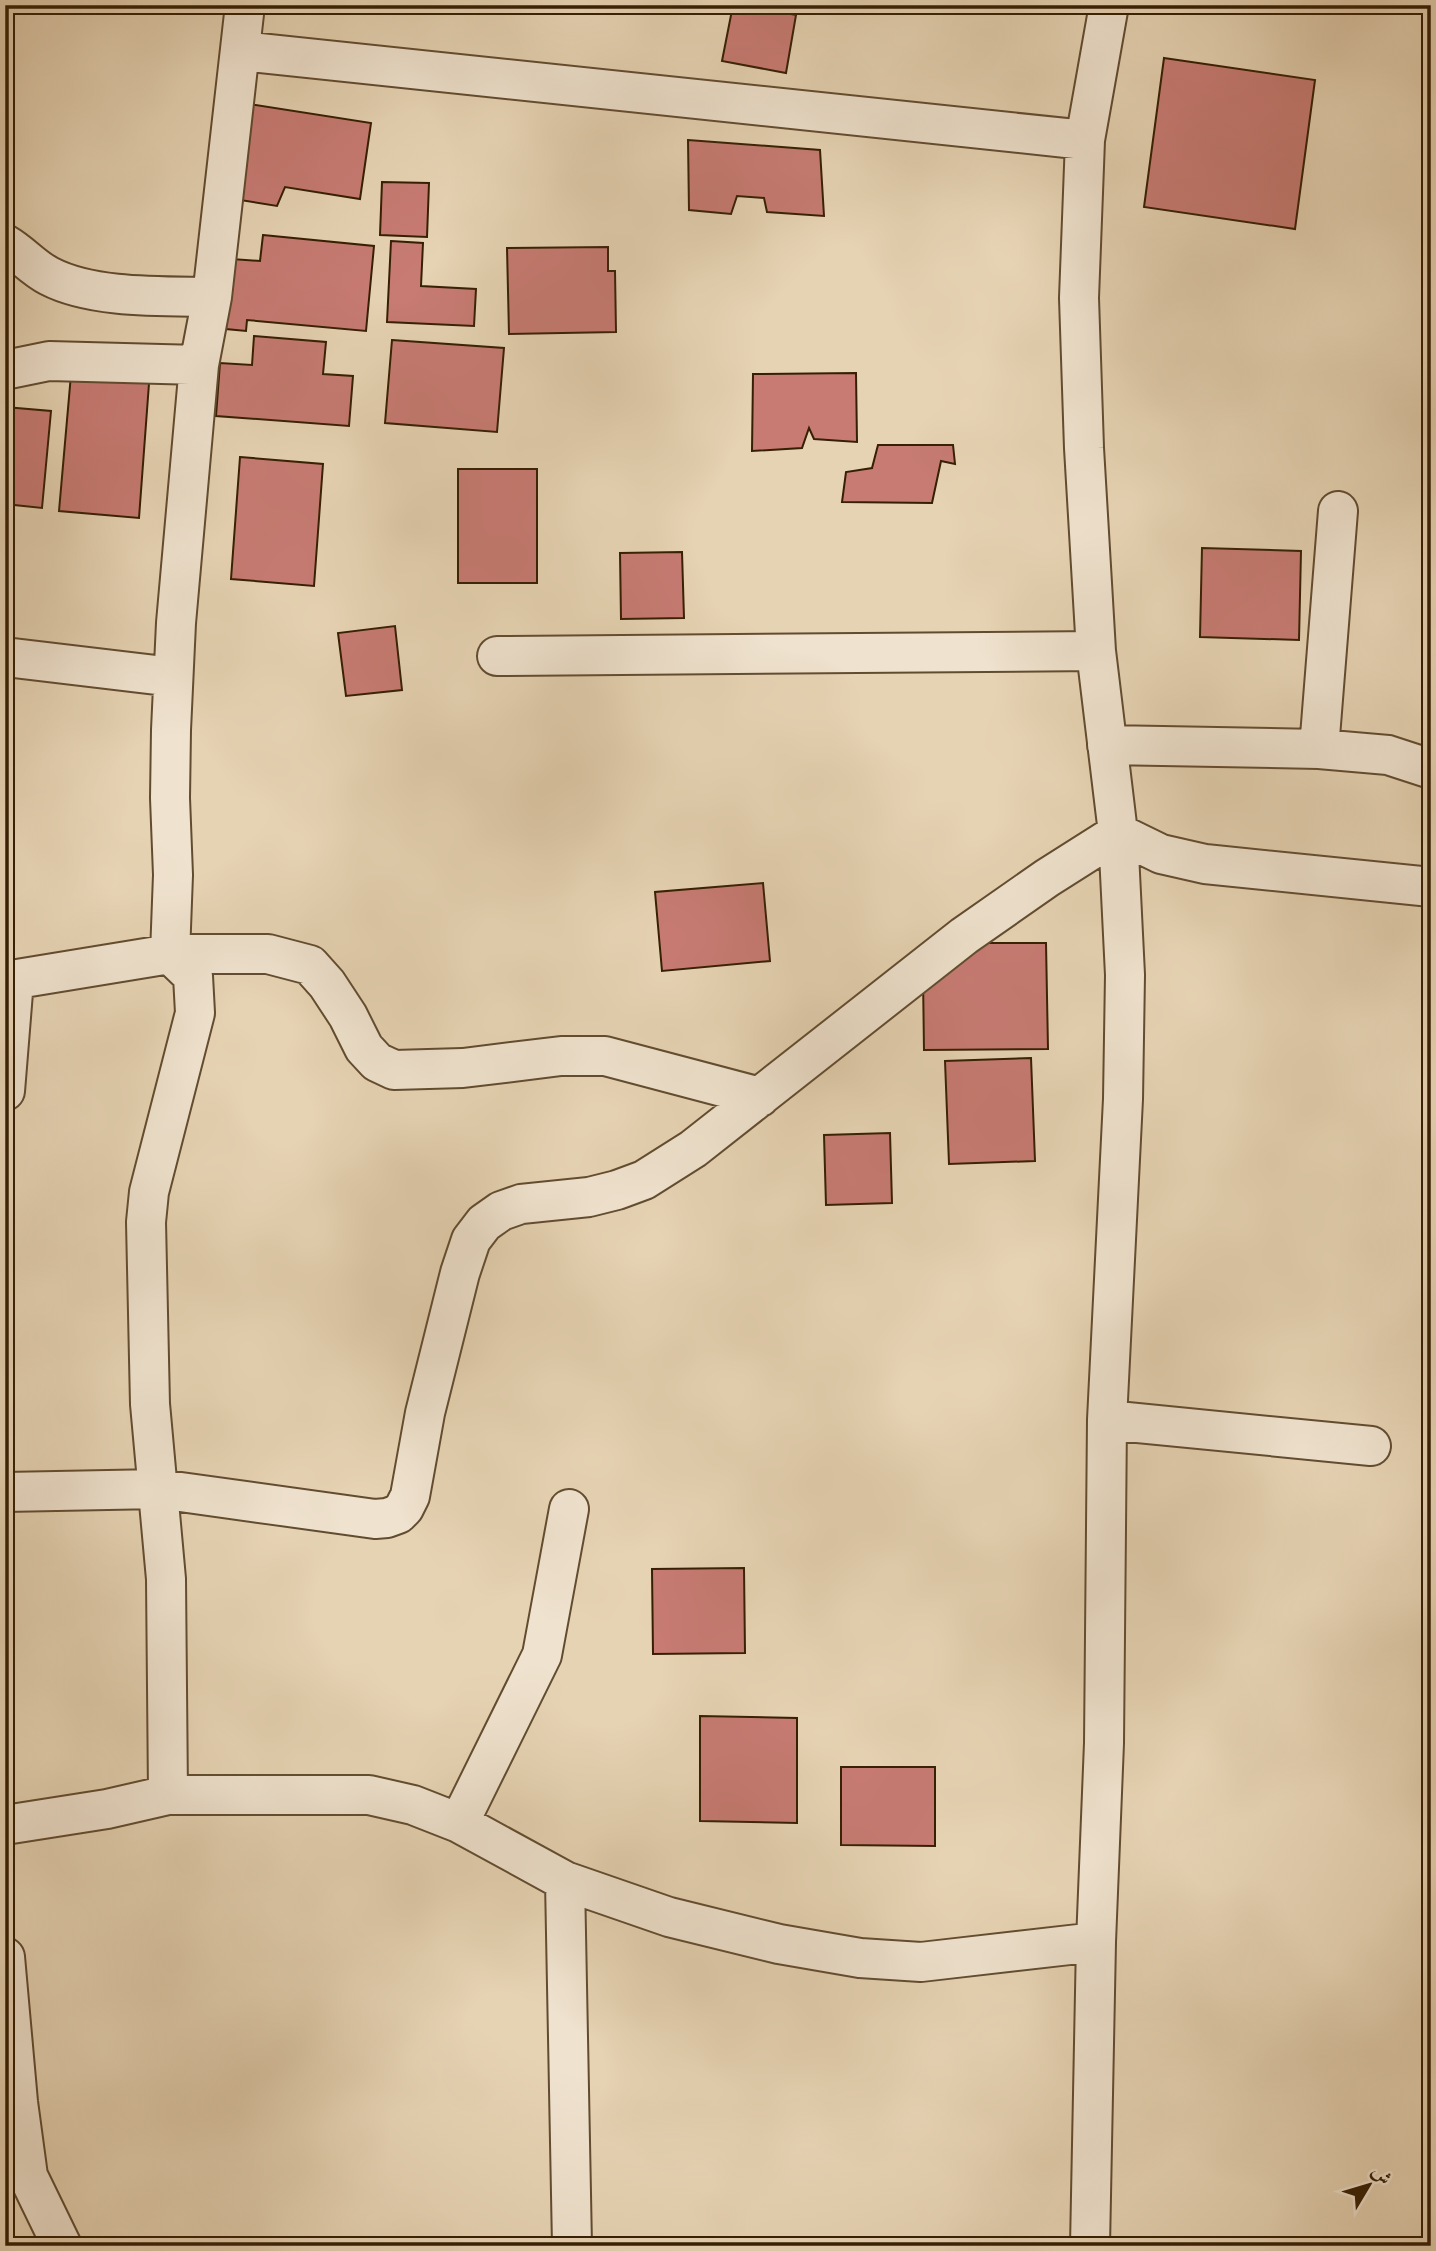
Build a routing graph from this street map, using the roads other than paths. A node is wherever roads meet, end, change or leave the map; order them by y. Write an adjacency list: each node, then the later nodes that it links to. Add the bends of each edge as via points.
1 (245, 5): 3 (street)
2 (1109, 5): 4 (street)
3 (240, 51): 4 (street); 6 (street)
4 (1085, 140): 10 (street, via 1079,298)
5 (5, 244): 6 (street, via 49,276 75,285 117,294)
6 (212, 297): 7 (street)
7 (199, 365): 8 (street, via 49,361); 13 (street)
8 (5, 370)
9 (1338, 511): 15 (street)
10 (1096, 651): 11 (street); 14 (street)
11 (497, 656)
12 (5, 657): 13 (street)
13 (173, 677): 19 (street)
14 (1107, 745): 15 (street); 17 (street)
15 (1319, 749): 16 (street, via 1388,755)
16 (1431, 769)
17 (1118, 833): 18 (street, via 1161,854 1205,864); 22 (street, via 964,936); 23 (street, via 1125,975 1124,1085)
18 (1431, 887)
19 (170, 954): 20 (street); 22 (street, via 268,954 310,965 348,1016 364,1048 377,1062 394,1070 605,1056); 25 (street, via 193,976 195,1013 149,1192 146,1222 150,1404)
20 (10, 981): 21 (street)
21 (5, 1091)
22 (760, 1097): 25 (street, via 644,1180 589,1197 521,1204 501,1210 484,1223 471,1240 460,1273 425,1413 412,1487 398,1514 387,1518 351,1516)
23 (1107, 1420): 24 (street); 32 (street, via 1104,1743)
24 (1371, 1446)
25 (159, 1489): 26 (street); 28 (street, via 166,1579)
26 (5, 1492)
27 (569, 1509): 29 (street, via 542,1655)
28 (169, 1795): 29 (street, via 369,1795 413,1805); 30 (street)
29 (459, 1823): 31 (street)
30 (5, 1825)
31 (565, 1881): 32 (street, via 669,1917 860,1958 921,1962); 36 (street)
32 (1096, 1942): 37 (street)
33 (5, 1957): 34 (street, via 18,2102)
34 (16, 2178): 35 (street)
35 (62, 2246)
36 (572, 2246)
37 (1090, 2246)

